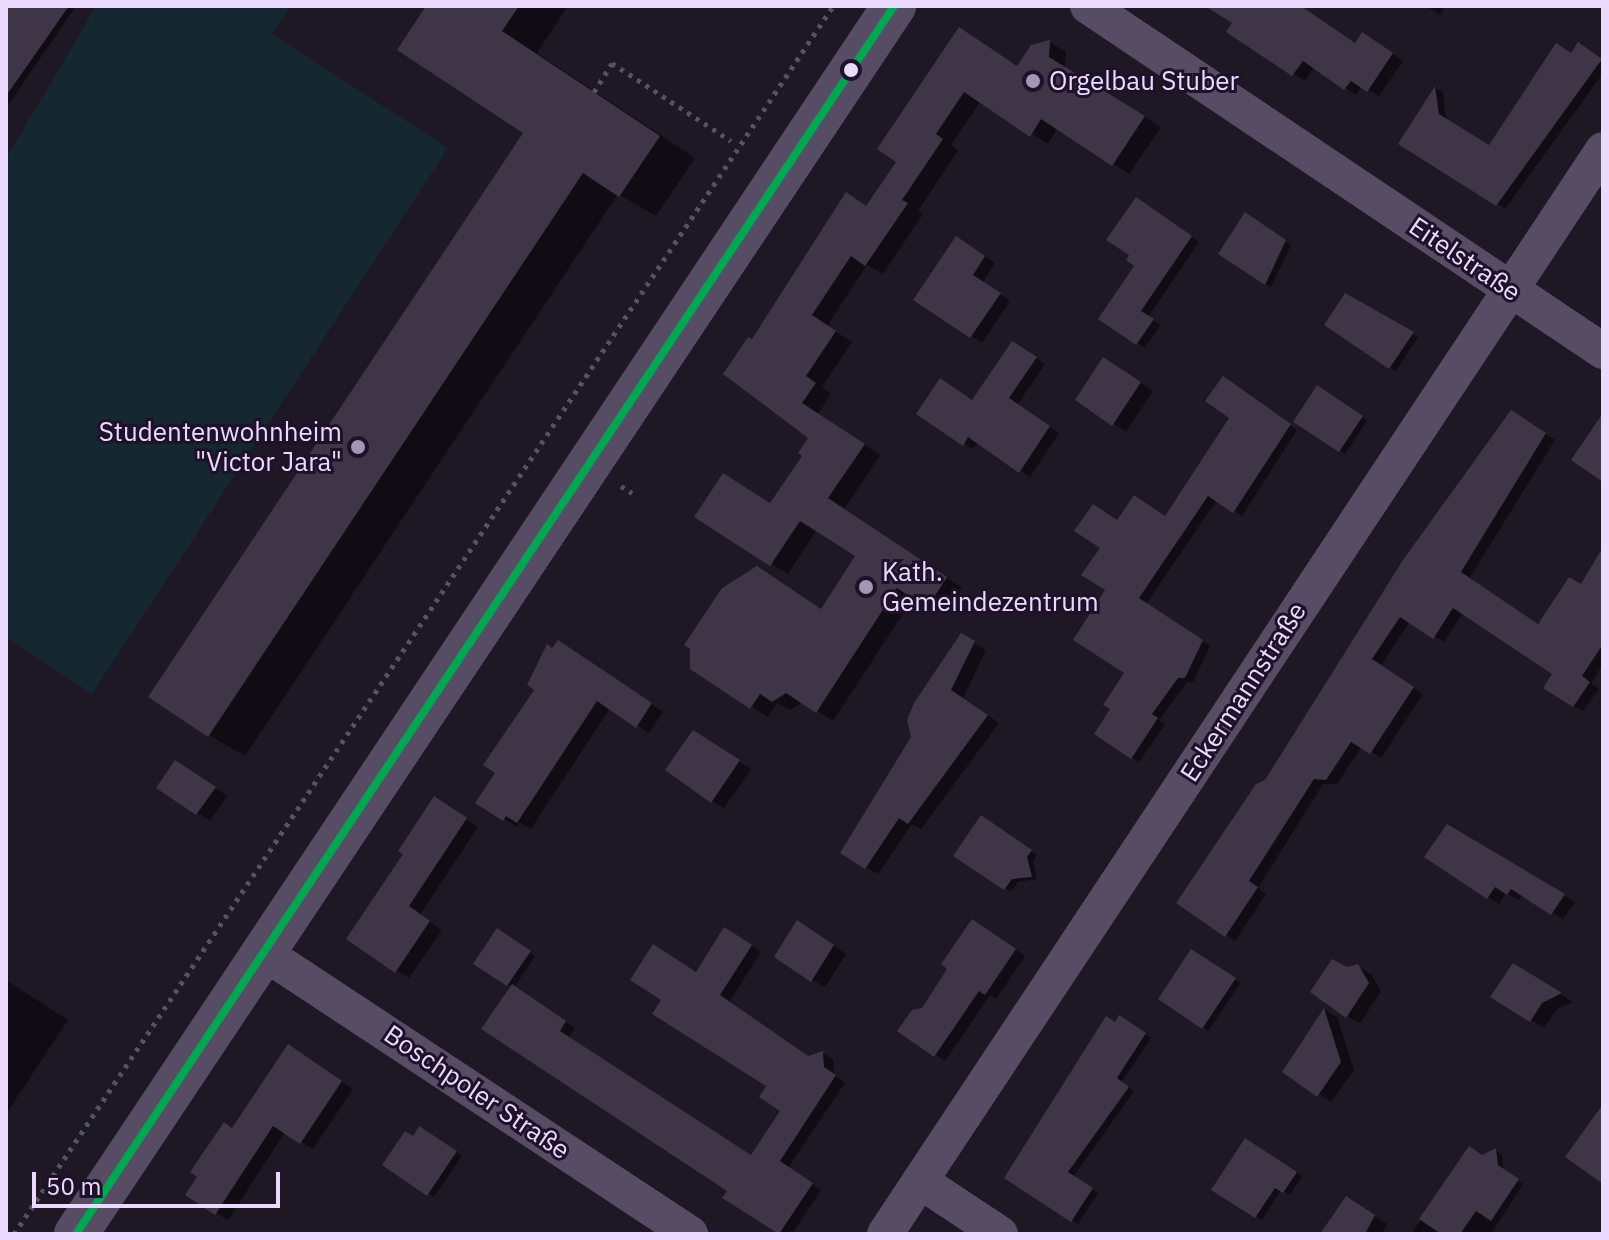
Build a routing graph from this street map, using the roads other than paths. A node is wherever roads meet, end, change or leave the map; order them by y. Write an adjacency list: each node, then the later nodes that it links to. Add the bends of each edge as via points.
1 (894, 6): 6 (street)
2 (1088, 6): 4 (street, Eitelstraße)
3 (1603, 150): 4 (street, Eckermannstraße)
4 (1510, 288): 5 (street, Eitelstraße); 7 (street, Eckermannstraße)
5 (1603, 351)
6 (263, 952): 8 (street); 9 (street, Boschpoler Straße)
7 (920, 1181): 10 (street, Eckermannstraße); 11 (street)
8 (76, 1234)
9 (690, 1234)
10 (885, 1234)
11 (1000, 1234)

